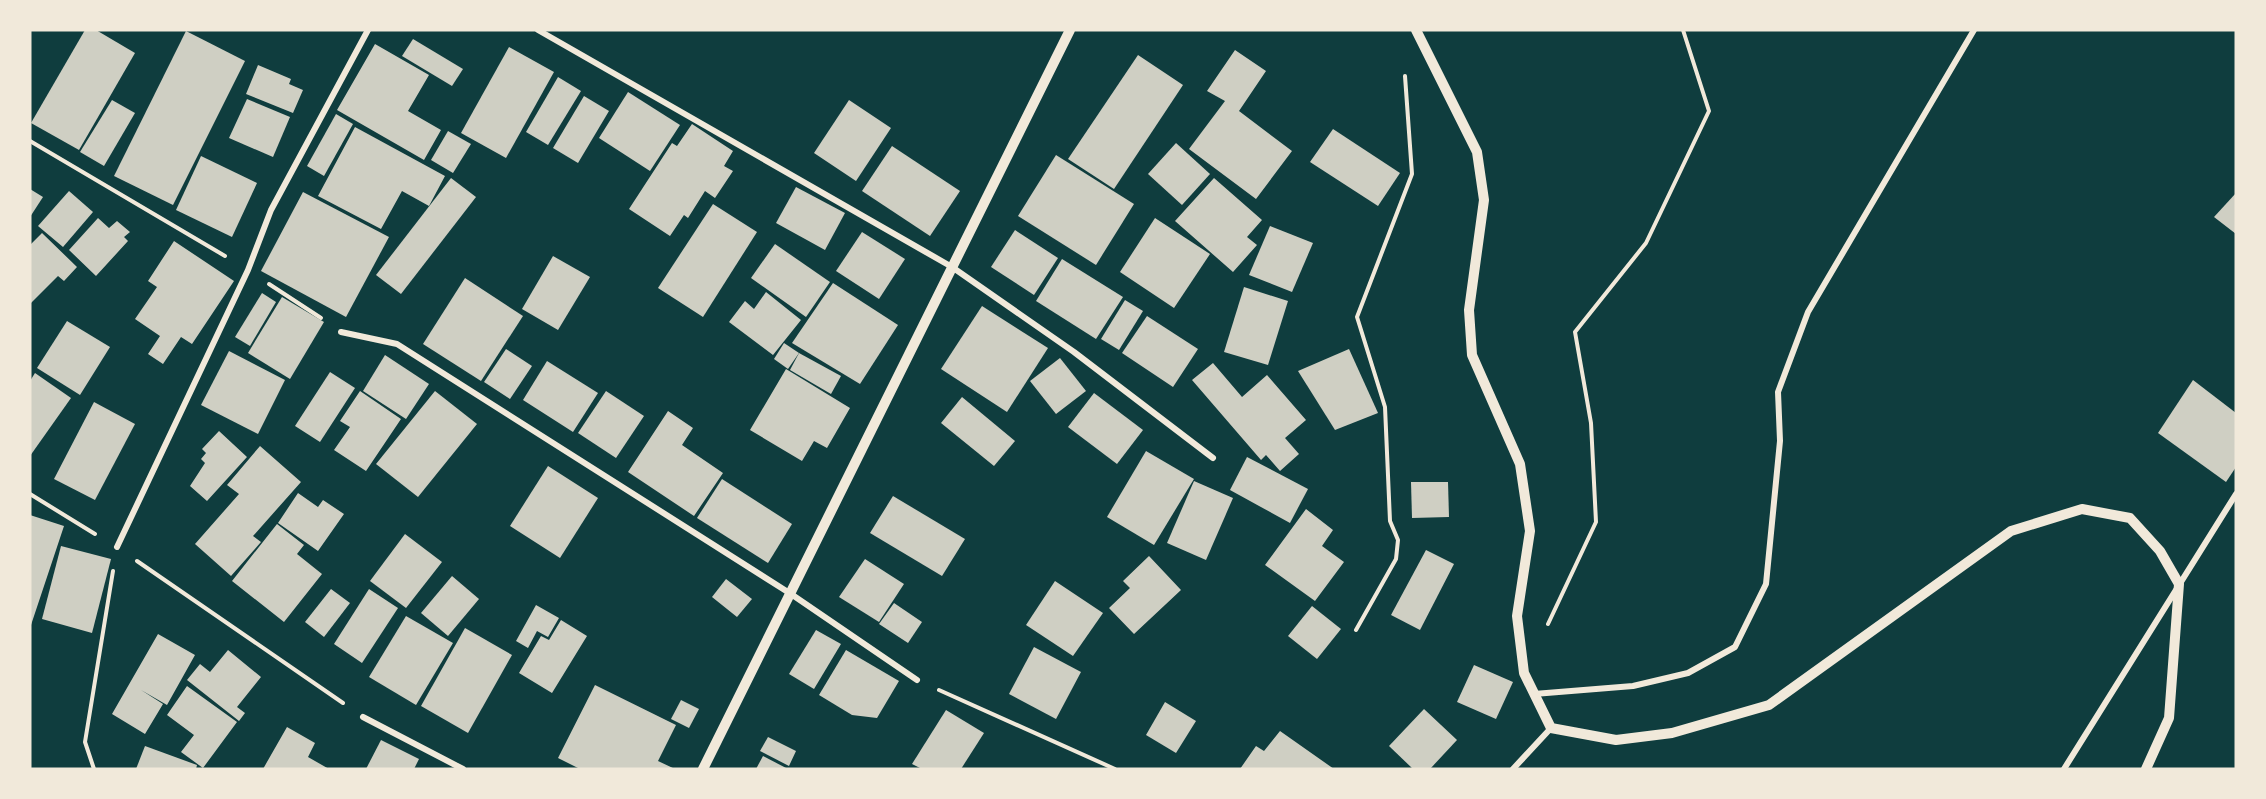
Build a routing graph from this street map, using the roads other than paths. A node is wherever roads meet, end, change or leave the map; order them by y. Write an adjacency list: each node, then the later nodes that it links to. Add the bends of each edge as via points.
1 (368, 30): 10 (street, via 271,210 248,270)
2 (538, 30): 6 (street)
3 (1070, 30): 6 (street)
4 (1416, 30): 14 (street, via 1477,152 1484,200 1469,310 1472,355 1520,464 1530,531 1517,616 1524,673)
5 (1974, 30): 14 (street, via 1808,312 1778,392 1780,441 1766,584 1735,646 1688,673 1644,684)
6 (952, 267): 8 (street, via 1074,352); 12 (street)
7 (341, 332): 12 (street, via 397,344)
8 (1213, 458)
9 (2236, 494): 11 (street)
10 (117, 547)
11 (2179, 584): 16 (street, via 2160,550 2130,518 2082,509 2011,531 1769,705 1672,733 1616,740); 20 (street); 21 (street, via 2169,718)
12 (790, 594): 13 (street); 18 (street)
13 (916, 680)
14 (1533, 694): 16 (street)
15 (363, 717): 17 (street)
16 (1551, 728): 19 (street)
17 (464, 769)
18 (703, 769)
19 (1514, 769)
20 (2064, 769)
21 (2146, 769)

